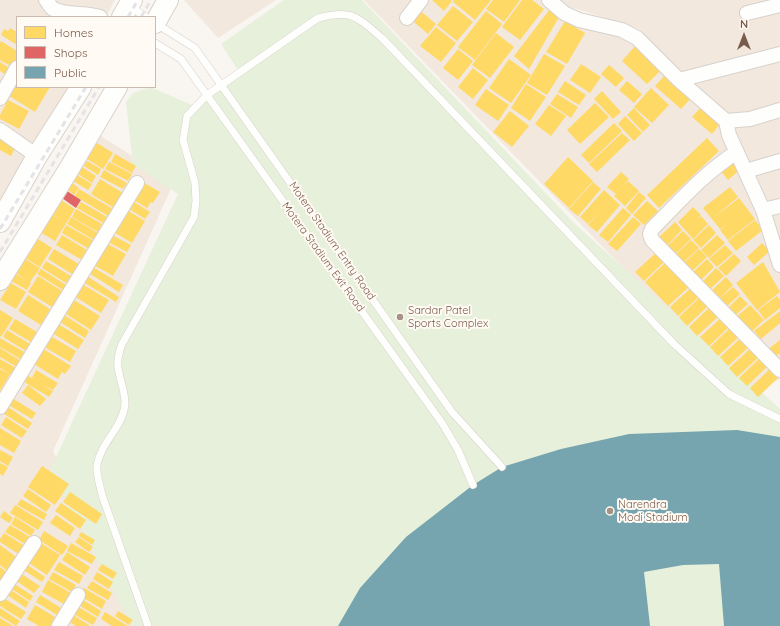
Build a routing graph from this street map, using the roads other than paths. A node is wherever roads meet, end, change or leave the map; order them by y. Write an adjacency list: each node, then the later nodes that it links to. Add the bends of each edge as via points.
1 (168, 0): 11 (street)
2 (421, 0): 10 (street)
3 (549, 0): 16 (street, via 564,13 579,20 622,30 637,38)
4 (780, 5): 7 (street)
5 (48, 8): 8 (street)
6 (128, 8): 9 (lane)
7 (747, 13)
8 (96, 16)
9 (144, 16)
10 (406, 18)
11 (156, 21)
12 (156, 24): 17 (lane, Motera Stadium Entry Road, via 195,48)
13 (156, 44): 20 (lane, Motera Stadium Exit Road, via 180,59)
14 (780, 54): 16 (street)
15 (16, 70): 21 (street)
16 (679, 80): 23 (street)
17 (221, 85): 20 (lane); 37 (lane, via 318,18 334,14 357,17 383,38 674,344 729,394); 38 (lane, Motera Stadium Entry Road, via 452,412)
18 (80, 88): 26 (street)
19 (116, 88): 34 (street)
20 (206, 95): 39 (lane, Motera Stadium Exit Road, via 442,424 458,450); 44 (lane, via 187,116 184,128 183,140 195,183 194,216 122,344 118,368 124,394 123,412 97,465 102,495)
21 (0, 98)
22 (780, 110): 23 (street, via 750,119)
23 (726, 121): 25 (street)
24 (0, 130): 26 (street)
25 (737, 152): 28 (street); 35 (street, via 722,161 695,185 650,234 652,240)
26 (37, 156): 32 (street)
27 (780, 161): 28 (street)
28 (746, 171): 31 (street)
29 (137, 183): 36 (street)
30 (780, 206): 31 (street)
31 (763, 210): 33 (street)
32 (1, 219)
33 (780, 265)
34 (0, 280)
35 (780, 370)
36 (0, 407)
37 (780, 419)
38 (502, 467)
39 (473, 485)
40 (34, 543): 41 (street)
41 (0, 594)
42 (78, 595): 43 (street)
43 (59, 626)
44 (148, 626)

